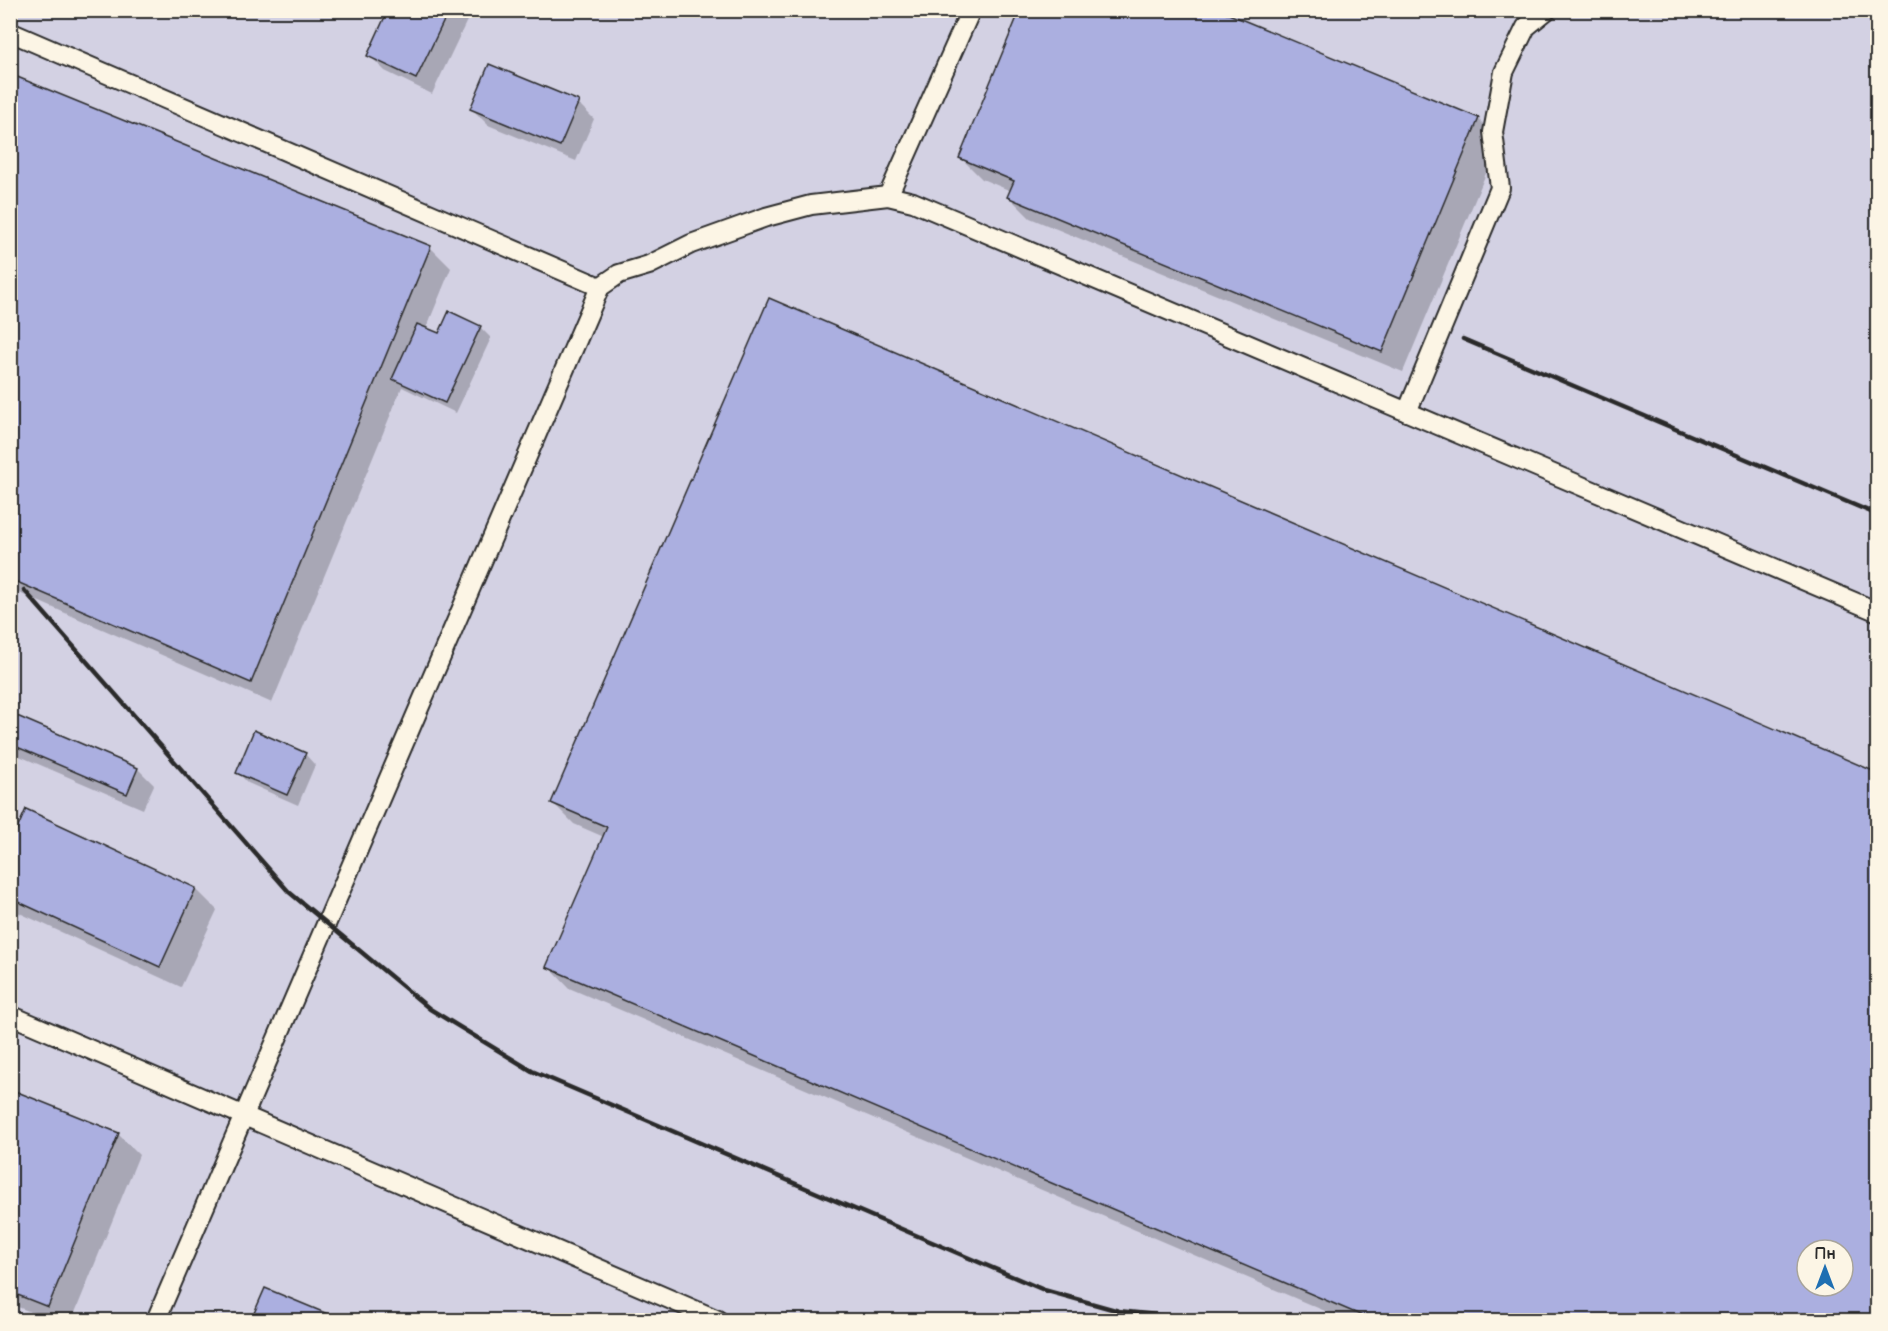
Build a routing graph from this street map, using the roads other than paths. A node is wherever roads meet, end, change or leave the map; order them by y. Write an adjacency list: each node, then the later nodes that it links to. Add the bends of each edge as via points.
1 (970, 10): 4 (lane)
2 (1547, 10): 6 (lane, via 1527,27 1504,72 1493,132 1500,188)
3 (10, 32): 5 (lane)
4 (888, 196): 5 (lane, via 811,205 766,217 619,274); 6 (lane, via 913,202)
5 (600, 287): 9 (lane)
6 (1407, 412): 7 (lane)
7 (1878, 612)
8 (10, 1015): 9 (lane)
9 (243, 1116): 10 (lane); 11 (lane)
10 (156, 1320)
11 (718, 1320)

